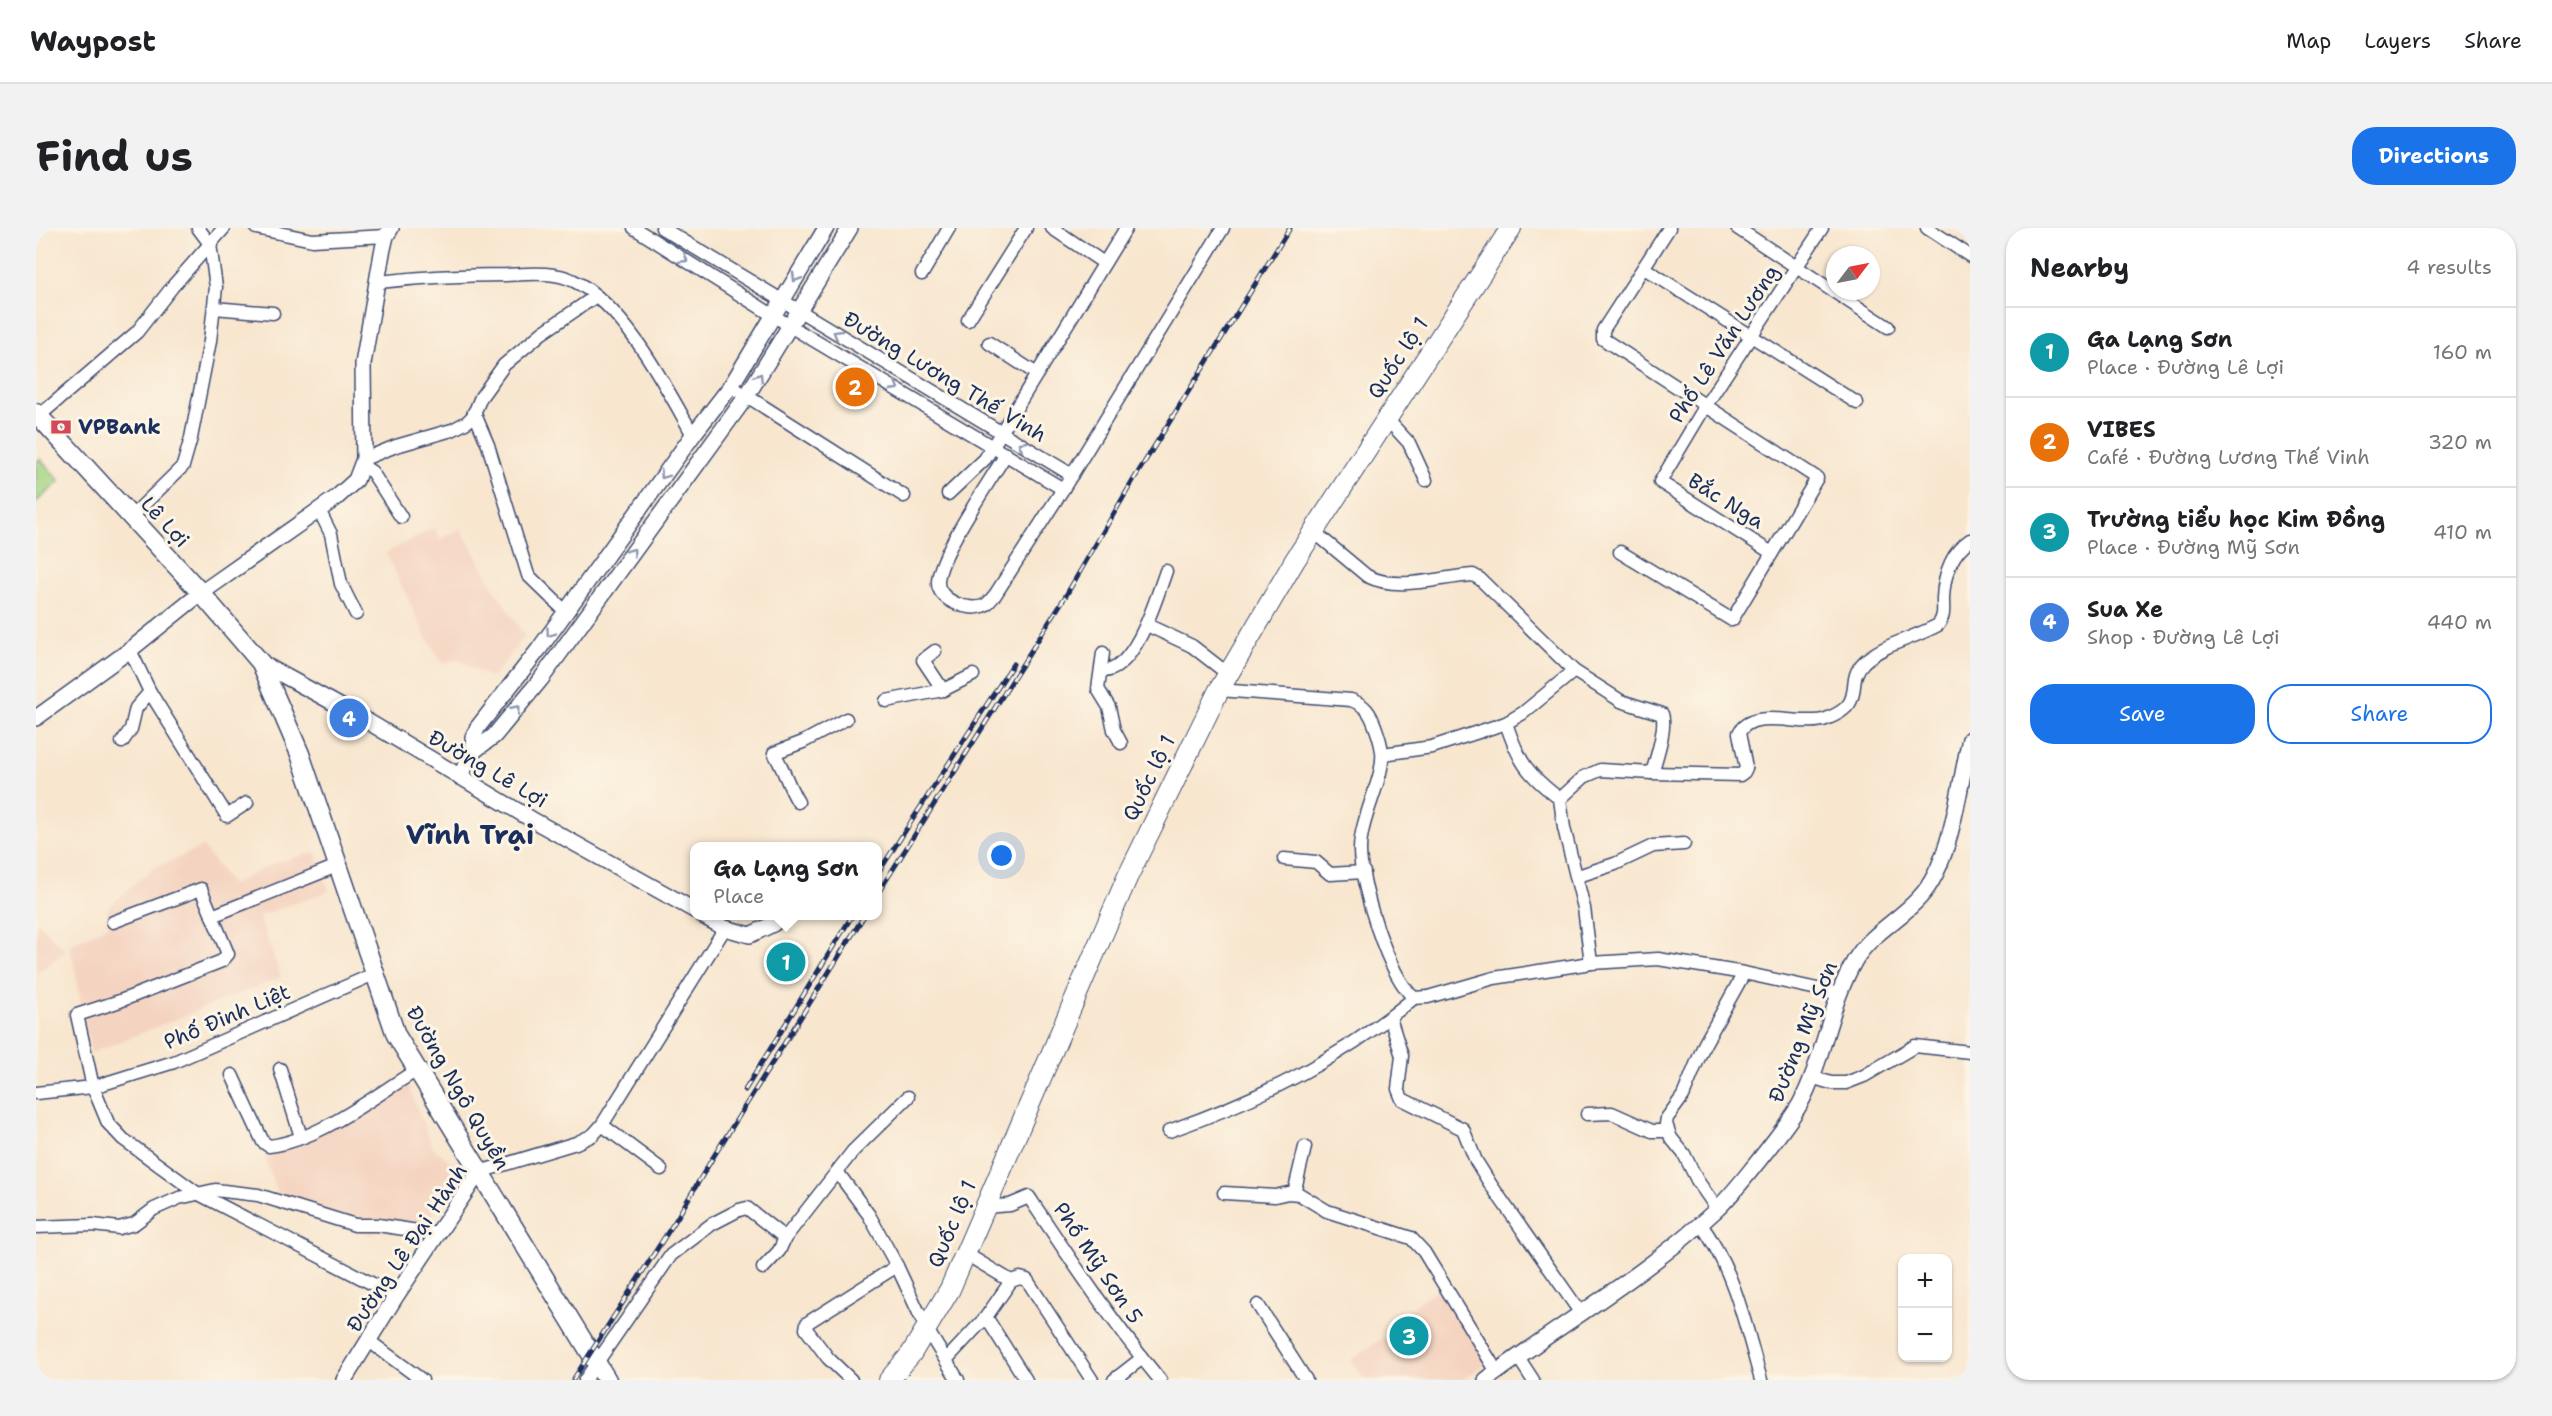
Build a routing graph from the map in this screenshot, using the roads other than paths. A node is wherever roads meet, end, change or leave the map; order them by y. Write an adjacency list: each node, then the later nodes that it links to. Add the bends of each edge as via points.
1 (198, 228): 21 (street)
2 (224, 228): 21 (street)
3 (256, 228): 17 (street)
4 (634, 228): 33 (street, Đường Lương Thế Vinh, one-way to 33)
5 (662, 228): 29 (street, Đường Lương Thế Vinh)
6 (850, 228): 20 (street)
7 (949, 228): 26 (street)
8 (1026, 228): 34 (street)
9 (1052, 228): 23 (street)
10 (1126, 228): 23 (street)
11 (1222, 228): 55 (street)
12 (1511, 228): 48 (highway, Quốc lộ 1)
13 (1669, 228): 24 (street)
14 (1738, 228): 25 (street)
15 (1822, 228): 25 (street, Phố Lê Văn Lương)
16 (1927, 228): 22 (street)
17 (272, 230): 19 (street, via 312,240)
18 (822, 230): 20 (street); 29 (street, one-way to 29)
19 (388, 232): 27 (street)
20 (841, 243): 31 (street)
21 (210, 244): 30 (street, via 216,287); 47 (street, via 137,332)
22 (1970, 256)
23 (1104, 263): 41 (street)
24 (1644, 268): 37 (street); 45 (street, via 1602,336)
25 (1797, 269): 36 (street); 37 (street, Phố Lê Văn Lương)
26 (922, 274)
27 (379, 282): 28 (street, via 476,275 558,276 574,281); 54 (street, via 363,364)
28 (596, 296): 46 (street, via 517,352 488,387); 50 (street, via 631,332)
29 (782, 302): 31 (street, Đường Lương Thế Vinh); 33 (street)
30 (214, 308): 32 (street); 63 (street, via 183,466)
31 (798, 312): 35 (street); 39 (street, Đường Lương Thế Vinh, one-way to 31)
32 (273, 313)
33 (774, 316): 35 (street, Đường Lương Thế Vinh); 42 (street)
34 (968, 320)
35 (790, 326): 40 (street, Đường Lương Thế Vinh); 43 (street, one-way to 35)
36 (1888, 327)
37 (1751, 336): 44 (street); 45 (street, Phố Lê Văn Lương)
38 (989, 343): 41 (street)
39 (875, 356): 40 (street); 49 (street, Đường Lương Thế Vinh)
40 (867, 370): 51 (street, Đường Lương Thế Vinh, one-way to 51)
41 (1037, 374): 49 (street)
42 (731, 386): 43 (street); 50 (street)
43 (746, 397): 53 (street); 60 (street)
44 (1857, 403)
45 (1706, 405): 57 (street, Phố Lê Văn Lương); 67 (street, via 1817,478)
46 (474, 412): 54 (street, via 467,422 452,430 396,446); 72 (street, via 528,575)
47 (37, 415): 63 (main road, Lê Lợi)
48 (1386, 418): 56 (street, via 1412,448); 64 (highway, Quốc lộ 1)
49 (1001, 432): 51 (street); 55 (street, Đường Lương Thế Vinh, one-way to 49)
50 (690, 440): 53 (street); 69 (street, one-way to 69)
51 (993, 445): 52 (street, Đường Lương Thế Vinh); 59 (street, via 980,465)
52 (1006, 454): 58 (street, Đường Lương Thế Vinh); 58 (street, via 944,559 938,581 941,594 953,602 978,607 995,596)
53 (701, 457): 70 (street, one-way to 53)
54 (364, 462): 61 (street, via 349,488); 62 (street)
55 (1072, 476): 58 (street)
56 (1426, 480)
57 (1660, 482): 67 (street, Bắc Nga)
58 (1064, 489)
59 (948, 494)
60 (904, 496)
61 (319, 510): 71 (street); 73 (street, via 331,534 341,584)
62 (401, 517)
63 (130, 518): 71 (main road, Lê Lợi)
64 (1313, 531): 81 (street, via 1377,581 1405,583 1473,575); 84 (highway, Quốc lộ 1)
65 (1970, 540): 96 (street, via 1959,549 1950,566 1943,619 1938,626 1863,663 1851,704 1844,710 1816,722 1770,718 1744,727 1739,734 1746,768 1740,775)
66 (1620, 552): 67 (street, via 1732,620)
67 (1772, 553)
68 (1166, 571): 74 (street)
69 (591, 575): 70 (street); 72 (street)
70 (608, 586): 83 (street)
71 (201, 593): 75 (street); 78 (main road, Lê Lợi)
72 (565, 611): 79 (street, one-way to 79)
73 (356, 614)
74 (1146, 625): 80 (street, via 1127,656 1110,670); 84 (street, via 1191,646)
75 (130, 650): 86 (street); 88 (street)
76 (935, 651): 85 (street, via 923,660)
77 (1103, 653): 80 (street)
78 (261, 663): 97 (street, Đường Lê Lợi); 103 (main road, Đường Ngô Quyền, via 300,754)
79 (524, 668): 83 (street); 94 (street, via 478,727 473,737)
80 (1102, 671): 93 (street, via 1098,689 1109,707)
81 (1574, 671): 90 (street); 96 (street, via 1621,701 1662,714)
82 (973, 675): 85 (street)
83 (541, 679): 94 (street, one-way to 83, via 494,736)
84 (1224, 682): 95 (street, via 1360,703 1372,718); 138 (highway, Quốc lộ 1, via 1127,878)
85 (943, 690): 87 (street)
86 (150, 692): 92 (street, via 135,708 129,734); 100 (street, via 227,816)
87 (886, 701)
88 (36, 718)
89 (846, 719): 99 (street, via 774,753)
90 (1506, 723): 95 (street, via 1432,747); 98 (street, via 1519,759)
91 (1970, 739): 115 (street, Đường Mỹ Sơn, via 1947,843 1932,881 1920,897 1866,945)
92 (122, 742)
93 (1121, 743)
94 (476, 750): 97 (street)
95 (1383, 754): 104 (street, via 1361,836)
96 (1652, 773): 98 (street, via 1600,770 1584,777)
97 (459, 777): 106 (street, Đường Lê Lợi)
98 (1560, 799): 105 (street)
99 (798, 802)
100 (247, 803)
101 (1684, 844): 105 (street, via 1653,846)
102 (1284, 859): 104 (street, via 1316,862 1330,874)
103 (337, 866): 107 (street); 114 (main road, Đường Ngô Quyền)
104 (1364, 872): 116 (street, via 1388,960)
105 (1578, 876): 112 (street)
106 (690, 908)
107 (212, 916): 110 (street, via 201,890); 123 (street, via 227,947 228,954 222,961 77,1015)
108 (711, 920): 111 (street)
109 (777, 920): 111 (street, via 750,936)
110 (113, 922)
111 (725, 928): 127 (street, Đường Lê Đại Hành)
112 (1591, 963): 113 (street, via 1658,959); 116 (street, via 1494,978)
113 (1744, 973): 115 (street); 129 (street, via 1704,1045 1683,1096 1667,1118)
114 (374, 974): 120 (main road, Đường Ngô Quyền, via 396,1035); 123 (street, Phố Đinh Liệt, via 174,1062)
115 (1840, 994): 122 (street, Đường Mỹ Sơn)
116 (1414, 998): 117 (street)
117 (1390, 1018): 128 (street, via 1328,1060 1268,1092); 150 (street, via 1402,1056 1398,1089 1402,1098 1462,1129 1491,1185)
118 (1970, 1052): 122 (street, via 1915,1046 1846,1083)
119 (280, 1068): 130 (street)
120 (417, 1070): 130 (street); 133 (main road, Đường Ngô Quyền)
121 (232, 1075): 130 (street, via 265,1145 279,1145)
122 (1811, 1077): 139 (street, Đường Mỹ Sơn, via 1787,1124)
123 (93, 1087): 124 (street, Phố Đinh Liệt); 136 (street, via 108,1123 123,1139)
124 (36, 1093)
125 (908, 1097): 134 (street, via 853,1151)
126 (1587, 1113): 129 (street, via 1612,1113 1652,1131)
127 (602, 1125): 132 (street); 133 (street, Đường Lê Đại Hành, via 593,1135 576,1143)
128 (1169, 1131)
129 (1667, 1131): 139 (street)
130 (301, 1137)
131 (1305, 1148): 137 (street)
132 (661, 1169)
133 (479, 1172): 142 (street, Đường Lê Đại Hành); 157 (main road, Đường Ngô Quyền)
134 (838, 1173): 143 (street); 145 (street, via 869,1215)
135 (1224, 1192): 137 (street, via 1275,1196)
136 (197, 1193): 141 (street, via 154,1209 134,1224 119,1228); 142 (street, via 214,1190 258,1195 355,1225); 148 (street)
137 (1294, 1193): 158 (street, via 1327,1211 1411,1238 1424,1252)
138 (985, 1207): 144 (highway, Quốc lộ 1); 155 (street, Phố Mỹ Sơn 5, via 1010,1205 1029,1197)
139 (1717, 1209): 140 (street, Đường Mỹ Sơn)
140 (1700, 1224): 150 (street, Đường Mỹ Sơn); 172 (street, via 1713,1240 1727,1271)
141 (36, 1227)
142 (438, 1234): 148 (street, Đường Lê Đại Hành)
143 (785, 1238): 146 (street); 157 (street, via 747,1208 712,1224 670,1255)
144 (966, 1254): 147 (street); 152 (highway, Quốc lộ 1)
145 (897, 1266): 152 (street); 163 (street, via 807,1323 806,1329 823,1352)
146 (763, 1268)
147 (1011, 1281): 151 (street); 167 (street, via 1027,1280)
148 (396, 1296): 153 (street, Đường Lê Đại Hành)
149 (1258, 1305): 170 (street)
150 (1580, 1312): 154 (street, Đường Mỹ Sơn)
151 (986, 1317): 156 (street); 166 (street)
152 (926, 1328): 156 (street); 164 (highway, Quốc lộ 1)
153 (369, 1341): 159 (street, Đường Lê Đại Hành); 160 (street)
154 (1518, 1357): 158 (street, Đường Mỹ Sơn); 171 (street)
155 (1141, 1359): 168 (street); 169 (street)
156 (946, 1360): 165 (street)
157 (596, 1362): 161 (street); 162 (main road, Đường Ngô Quyền)
158 (1492, 1376)
159 (344, 1380)
160 (422, 1380)
161 (585, 1380)
162 (607, 1380)
163 (850, 1380)
164 (889, 1380)
165 (958, 1380)
166 (1026, 1380)
167 (1092, 1380)
168 (1114, 1380)
169 (1160, 1380)
170 (1306, 1380)
171 (1533, 1380)
172 (1761, 1380)

